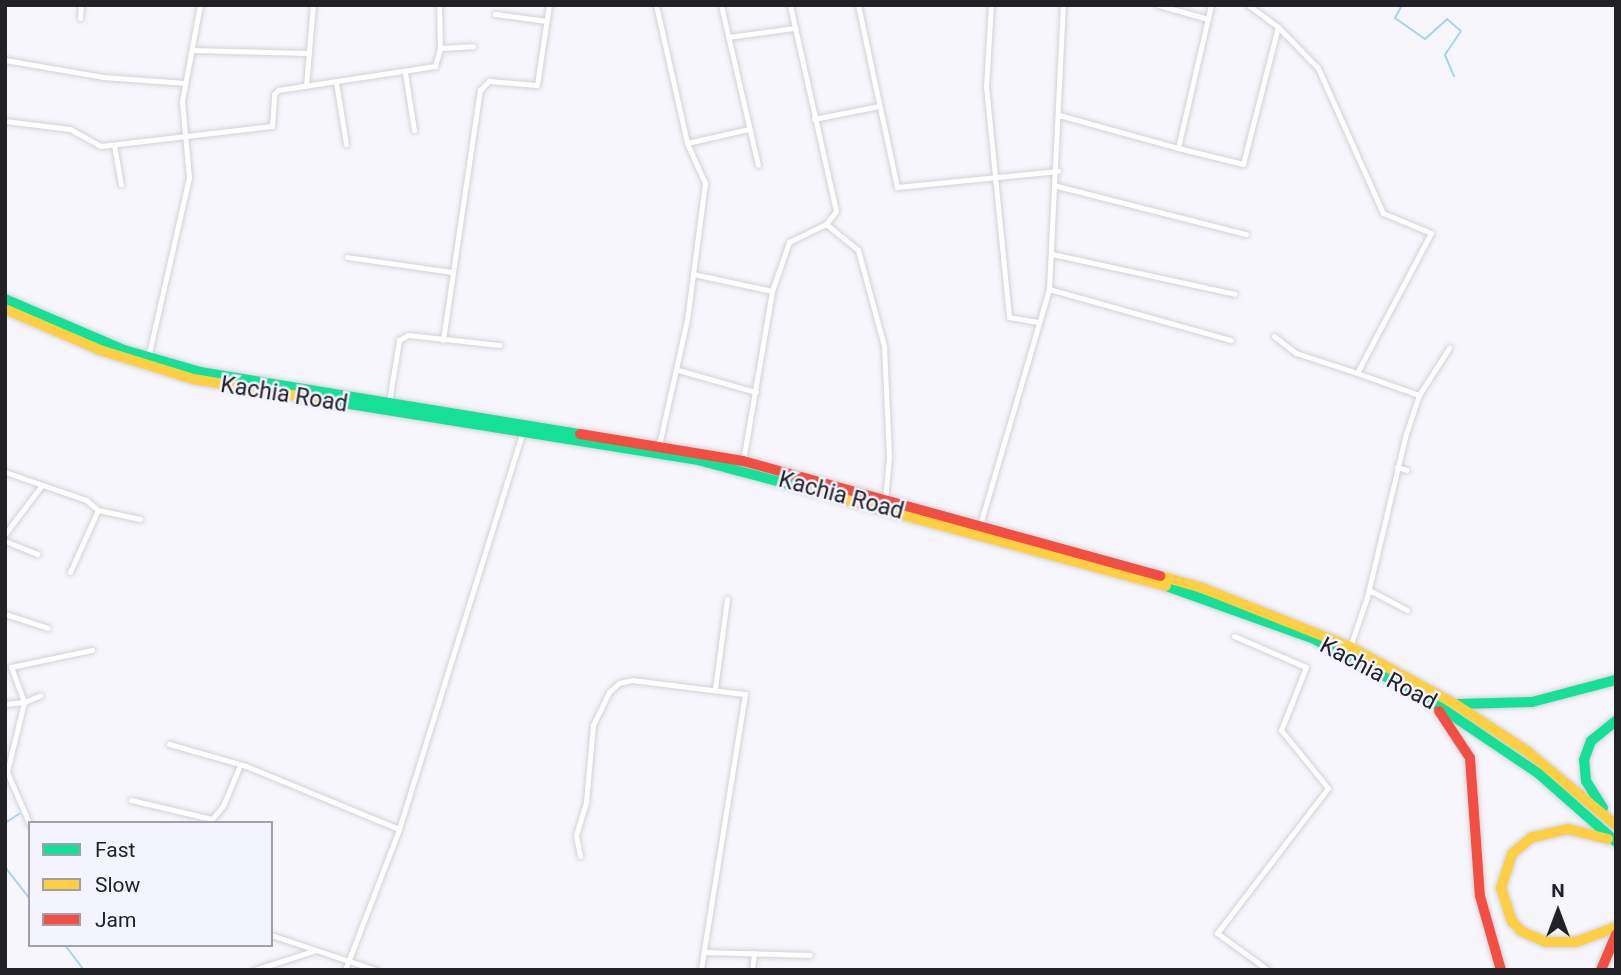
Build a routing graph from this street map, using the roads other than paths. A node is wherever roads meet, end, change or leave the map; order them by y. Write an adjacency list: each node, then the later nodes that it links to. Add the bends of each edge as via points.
1 (81, 5): 16 (street)
2 (200, 5): 24 (street)
3 (313, 5): 25 (street)
4 (439, 5): 23 (street)
5 (550, 5): 18 (street)
6 (656, 5): 38 (street)
7 (722, 5): 21 (street)
8 (790, 5): 20 (street)
9 (858, 5): 31 (street)
10 (991, 5): 44 (street, via 986,86)
11 (1063, 5): 32 (street)
12 (1158, 5): 17 (street)
13 (1211, 5): 17 (street)
14 (1248, 5): 19 (street)
15 (495, 14): 18 (street)
16 (80, 18)
17 (1208, 19): 41 (street)
18 (547, 20): 51 (street, via 537,85 489,81 480,90)
19 (1278, 27): 41 (street, via 1243,164); 66 (street, via 1318,68 1383,213 1431,233)
20 (795, 28): 21 (street); 33 (street)
21 (728, 37): 35 (street)
22 (472, 46): 23 (street)
23 (440, 48): 27 (street, via 435,66)
24 (192, 50): 25 (street); 29 (street)
25 (309, 53): 30 (street)
26 (5, 60): 29 (street, via 103,77)
27 (405, 73): 28 (street); 36 (street)
28 (336, 82): 30 (street); 39 (street)
29 (185, 83): 37 (street, via 182,116)
30 (306, 86): 37 (street, via 274,94 272,126)
31 (880, 106): 33 (street); 44 (street, via 897,187)
32 (1059, 115): 41 (street); 43 (street)
33 (814, 119): 47 (street, via 836,211)
34 (5, 121): 40 (street, via 70,129 93,144)
35 (749, 129): 38 (street); 42 (street)
36 (415, 130)
37 (186, 136): 40 (street); 64 (street, via 189,177 185,202)
38 (687, 143): 52 (street, via 692,162 706,177)
39 (346, 144)
40 (114, 145): 45 (street)
41 (1178, 148)
42 (758, 165)
43 (1058, 171): 44 (street); 46 (street)
44 (995, 176): 58 (street, via 1009,317)
45 (121, 184)
46 (1057, 187): 48 (street); 49 (street)
47 (826, 224): 54 (street, via 791,238); 77 (street, via 858,250 884,346)
48 (1246, 234)
49 (1052, 254): 53 (street); 55 (street)
50 (346, 257): 51 (street)
51 (453, 272): 60 (street)
52 (693, 274): 54 (street); 65 (street)
53 (1049, 289): 58 (street); 61 (street)
54 (772, 291): 67 (street)
55 (1235, 294)
56 (5, 299): 64 (highway, Kachia Road)
57 (5, 309): 70 (highway, Kachia Road, via 100,350 211,383)
58 (1038, 322): 80 (street)
59 (1274, 336): 66 (street, via 1296,354)
60 (443, 340): 62 (street); 69 (street, via 408,335 399,340)
61 (1231, 340)
62 (499, 345)
63 (1449, 348): 68 (street)
64 (148, 358): 69 (highway, Kachia Road, via 241,380)
65 (678, 370): 67 (street); 71 (street)
66 (1357, 373): 68 (street)
67 (756, 392): 72 (street)
68 (1419, 395): 73 (street)
69 (389, 402): 71 (highway, Kachia Road)
70 (523, 431): 83 (highway, Kachia Road, via 726,466); 107 (street)
71 (659, 445): 72 (highway, Kachia Road)
72 (743, 461): 77 (highway, Kachia Road)
73 (1397, 467): 74 (street); 86 (street)
74 (1407, 470)
75 (5, 472): 76 (street)
76 (42, 485): 78 (street, via 86,500); 81 (street)
77 (885, 500): 80 (highway, Kachia Road)
78 (99, 510): 79 (street); 85 (street)
79 (140, 519)
80 (980, 525): 83 (highway, Kachia Road)
81 (5, 534)
82 (5, 541): 84 (street)
83 (1023, 541): 92 (highway, Kachia Road, via 1202,588); 96 (highway, Kachia Road, via 1232,606)
84 (37, 554)
85 (70, 572)
86 (1369, 590): 88 (street); 92 (street)
87 (727, 599): 95 (street)
88 (1407, 610)
89 (5, 614): 90 (street)
90 (48, 628)
91 (1234, 636): 123 (street, via 1306,667 1281,730 1328,788 1217,933)
92 (1350, 647): 96 (highway, Kachia Road)
93 (92, 650): 98 (street, via 10,667)
94 (1616, 680): 100 (highway, via 1532,702)
95 (715, 689): 109 (street, via 632,680 609,692 593,725 586,802 576,835); 114 (street, via 745,694)
96 (1426, 694): 100 (highway, Kachia Road); 108 (highway, Kachia Road, via 1528,766); 124 (highway, via 1470,758 1480,897)
97 (41, 695): 98 (street)
98 (24, 702): 99 (street); 105 (street, via 7,772)
99 (5, 704)
100 (1455, 704): 106 (highway, Kachia Road)
101 (1616, 721): 106 (highway, via 1591,741 1584,760 1586,782)
102 (169, 744): 103 (street)
103 (240, 765): 104 (street, via 223,806 212,819); 107 (street)
104 (131, 800)
105 (28, 821)
106 (1613, 822)
107 (399, 829): 117 (street)
108 (1616, 842): 110 (highway, via 1581,830 1532,837 1512,854 1501,888 1512,921 1521,931 1546,942 1576,942)
109 (580, 856)
110 (1616, 927)
111 (1616, 934): 125 (highway)
112 (273, 936): 113 (street)
113 (316, 950): 117 (street); 118 (street)
114 (704, 952): 115 (street); 121 (street)
115 (754, 953): 116 (street); 122 (street)
116 (810, 955)
117 (350, 958): 119 (street); 120 (street)
118 (254, 970)
119 (345, 970)
120 (376, 970)
121 (701, 970)
122 (752, 970)
123 (1268, 970)
124 (1501, 970)
125 (1601, 970)

